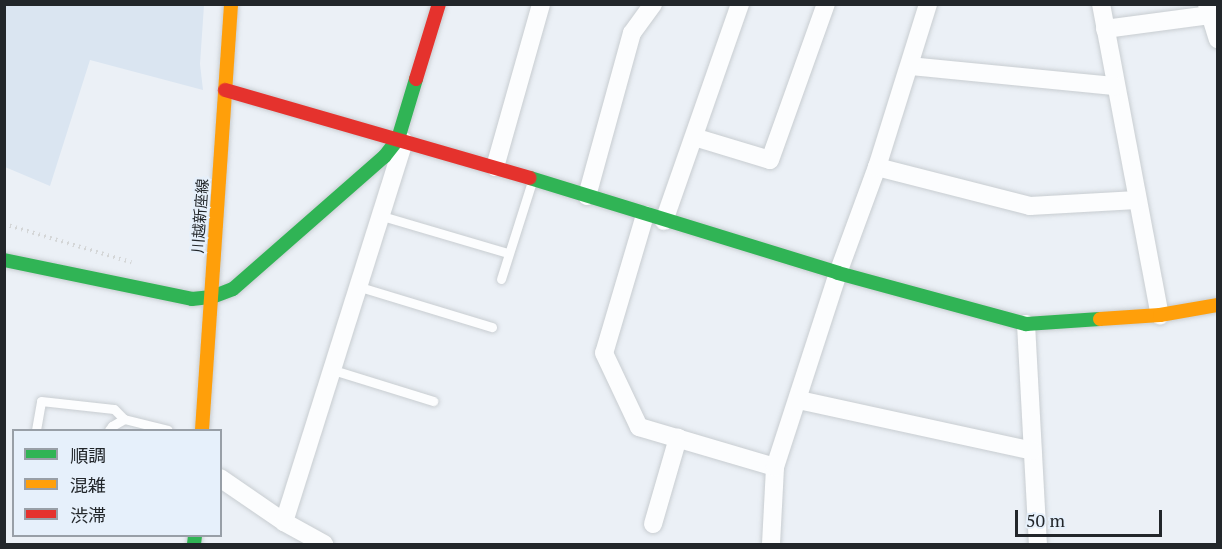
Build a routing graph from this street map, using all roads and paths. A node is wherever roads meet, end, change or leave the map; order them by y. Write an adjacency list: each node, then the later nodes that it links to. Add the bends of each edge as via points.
1 (231, 4): 14 (street, 川越新座線)
2 (439, 4): 16 (street)
3 (541, 4): 17 (street)
4 (653, 4): 20 (street, via 632,33)
5 (740, 4): 15 (street)
6 (826, 4): 15 (street, via 770,160)
7 (928, 4): 12 (street)
8 (1101, 4): 10 (street)
9 (1208, 10): 10 (street); 11 (street)
10 (1105, 29): 13 (street)
11 (1218, 39)
12 (910, 66): 13 (street); 18 (street)
13 (1115, 86): 21 (street)
14 (225, 90): 16 (street); 32 (street, 川越新座線)
15 (694, 137): 24 (street)
16 (401, 140): 17 (street); 23 (street); 32 (street, via 233,289)
17 (495, 167): 19 (street)
18 (878, 167): 21 (street, via 1030,206); 29 (street)
19 (533, 179): 20 (street); 26 (lane)
20 (587, 196): 22 (street)
21 (1137, 200): 34 (street)
22 (645, 215): 24 (street); 45 (street, via 604,353 639,427)
23 (382, 216): 26 (lane); 31 (street)
24 (664, 220): 29 (street)
25 (4, 224): 28 (path)
26 (508, 253): 30 (lane)
27 (4, 260): 32 (street, via 192,299)
28 (136, 263)
29 (838, 273): 35 (street); 38 (street)
30 (501, 279)
31 (360, 287): 36 (lane); 37 (street)
32 (212, 297): 44 (street, 川越新座線)
33 (1218, 305): 34 (street)
34 (1160, 315): 35 (street)
35 (1026, 324): 46 (street)
36 (492, 327)
37 (333, 370): 39 (lane); 49 (street)
38 (799, 399): 46 (street); 47 (street)
39 (433, 401)
40 (124, 419): 41 (lane, via 114,409 41,401); 42 (lane); 43 (lane)
41 (36, 429)
42 (110, 429)
43 (164, 429)
44 (202, 429)
45 (678, 438): 47 (street); 50 (street)
46 (1033, 451): 53 (street)
47 (775, 467): 52 (street)
48 (222, 479): 49 (street)
49 (285, 522): 51 (street)
50 (653, 524)
51 (324, 544)
52 (771, 544)
53 (1038, 544)

